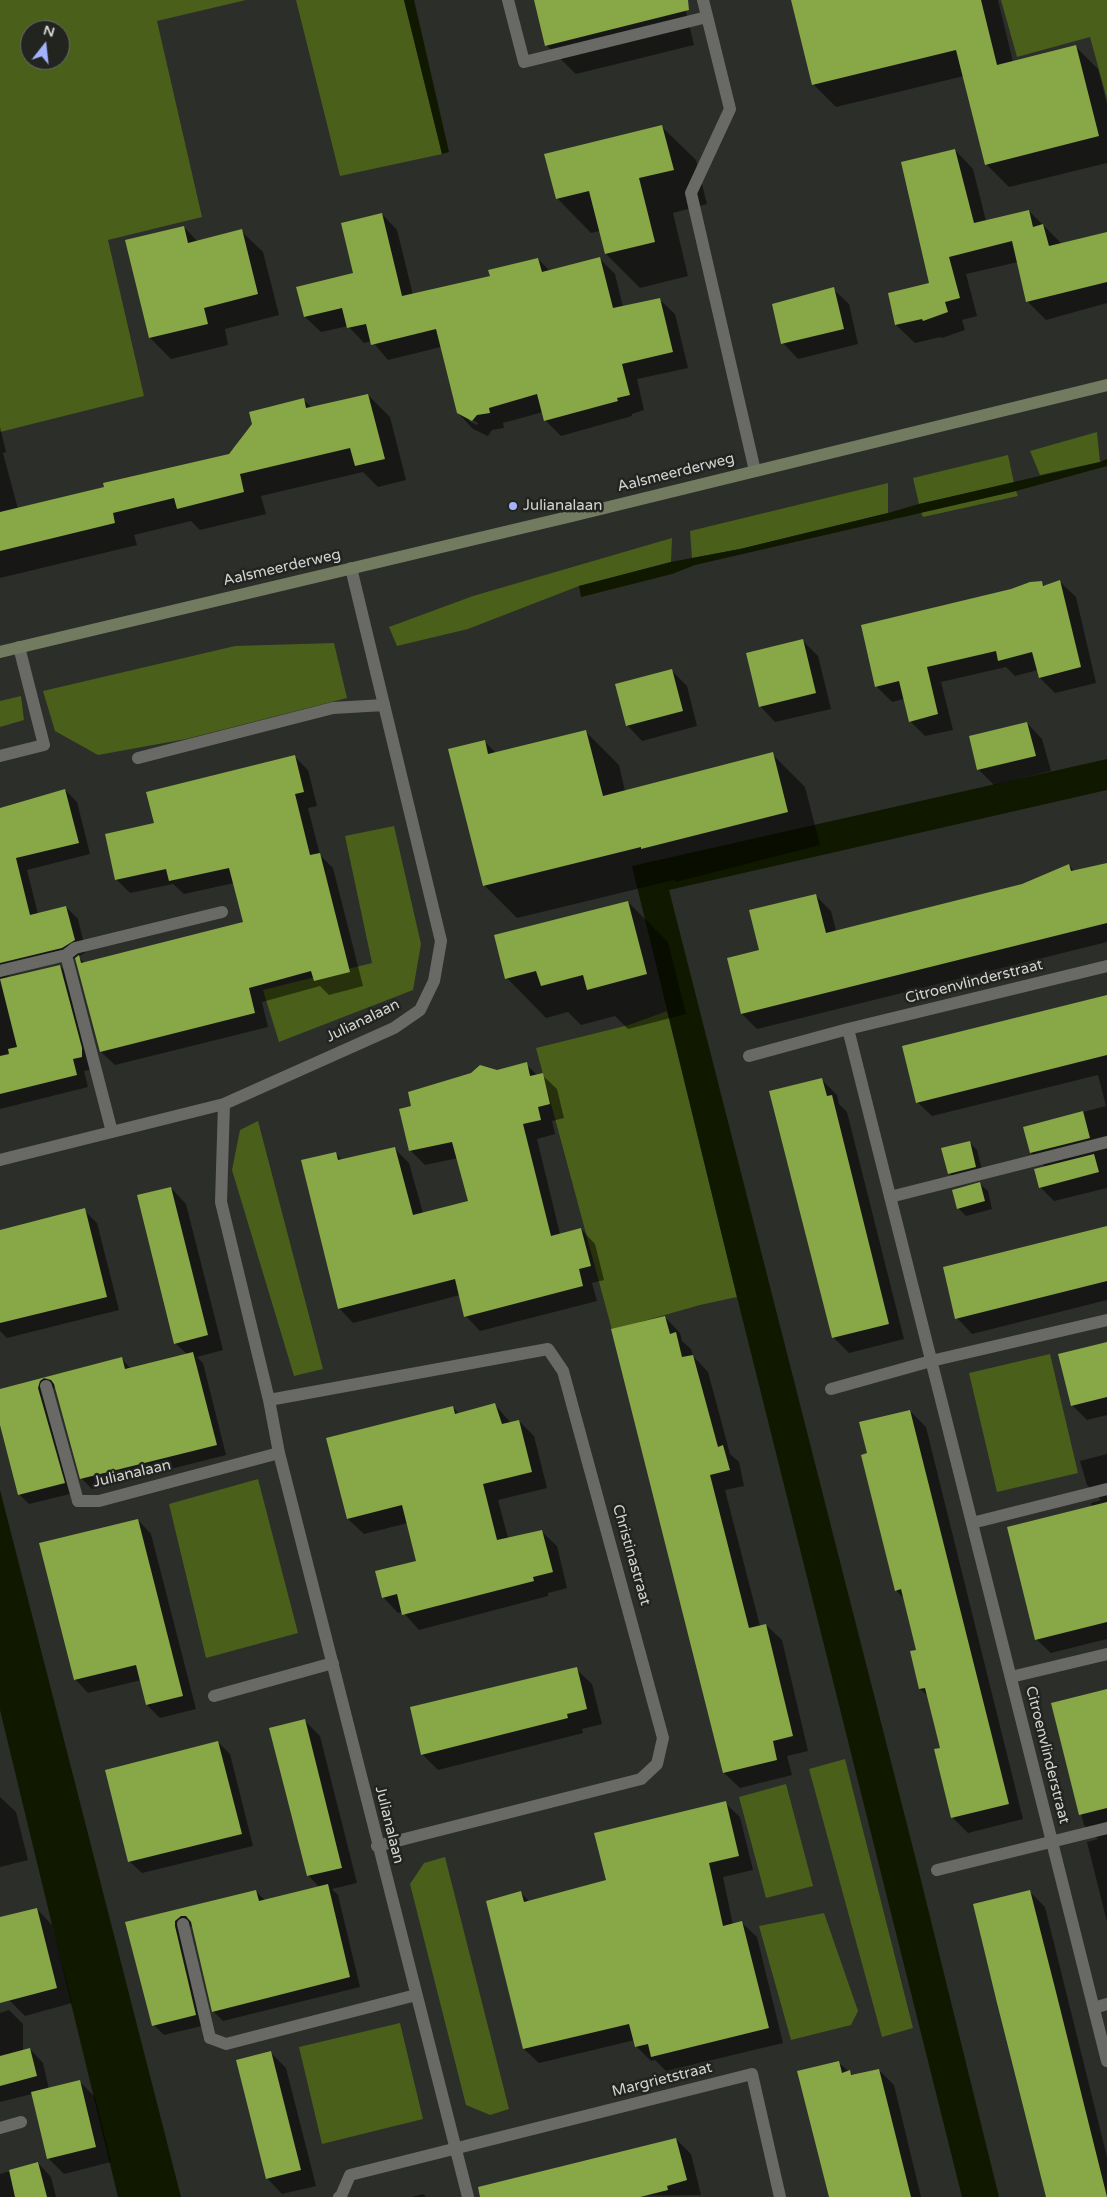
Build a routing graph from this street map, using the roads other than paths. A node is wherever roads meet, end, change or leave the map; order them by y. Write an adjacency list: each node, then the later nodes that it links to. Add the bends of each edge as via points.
1 (508, 0): 3 (street, via 524,62)
2 (703, 0): 3 (street)
3 (707, 17): 5 (street, via 730,109 691,193)
4 (1107, 384): 5 (street, Aalsmeerderweg)
5 (755, 470): 6 (street, Aalsmeerderweg)
6 (351, 568): 7 (street, Aalsmeerderweg); 9 (street, Julianalaan)
7 (19, 647): 8 (street, Aalsmeerderweg); 10 (street, via 44,745)
8 (0, 652)
9 (384, 704): 11 (street, via 333,708); 18 (street, Julianalaan, via 441,941 434,980 420,1010 394,1028)
10 (0, 756)
11 (138, 758)
12 (222, 912): 13 (street, via 75,948)
13 (66, 955): 15 (street); 19 (street)
14 (1107, 966): 16 (street, Citroenvlinderstraat)
15 (0, 972)
16 (848, 1029): 17 (street, Citroenvlinderstraat); 22 (street, Citroenvlinderstraat)
17 (749, 1056)
18 (224, 1104): 19 (street, Julianalaan); 27 (street, Julianalaan, via 221,1202)
19 (112, 1132): 21 (street, Julianalaan)
20 (1107, 1142): 22 (street)
21 (0, 1160)
22 (890, 1197): 24 (street, Citroenvlinderstraat)
23 (1107, 1320): 24 (street)
24 (932, 1361): 26 (street); 30 (street, Citroenvlinderstraat)
25 (46, 1386): 28 (street, Julianalaan, via 78,1500 99,1501)
26 (831, 1389)
27 (269, 1400): 28 (street, Julianalaan); 37 (street, Christinastraat, via 548,1349 563,1371 663,1738 657,1764 641,1779)
28 (279, 1453): 32 (street, Julianalaan)
29 (1107, 1489): 30 (street)
30 (972, 1523): 33 (street, Citroenvlinderstraat)
31 (1107, 1654): 33 (street, Citroenvlinderstraat)
32 (333, 1663): 34 (street); 37 (street, Julianalaan)
33 (1011, 1677): 36 (street, Citroenvlinderstraat)
34 (214, 1696)
35 (1107, 1828): 36 (street, Citroenvlinderstraat)
36 (1052, 1841): 38 (street, Citroenvlinderstraat); 42 (street, Citroenvlinderstraat)
37 (377, 1846): 40 (street, Julianalaan)
38 (937, 1870)
39 (183, 1924): 40 (street, via 210,2038 226,2044)
40 (416, 1995): 46 (street, Julianalaan)
41 (1107, 2004): 42 (street)
42 (1094, 2008): 43 (street, Citroenvlinderstraat)
43 (1107, 2061)
44 (21, 2122): 45 (street)
45 (0, 2128)
46 (456, 2147): 47 (street, via 350,2174); 48 (street, Julianalaan); 49 (street, Margrietstraat, via 752,2074)
47 (339, 2197)
48 (468, 2197)
49 (780, 2197)

